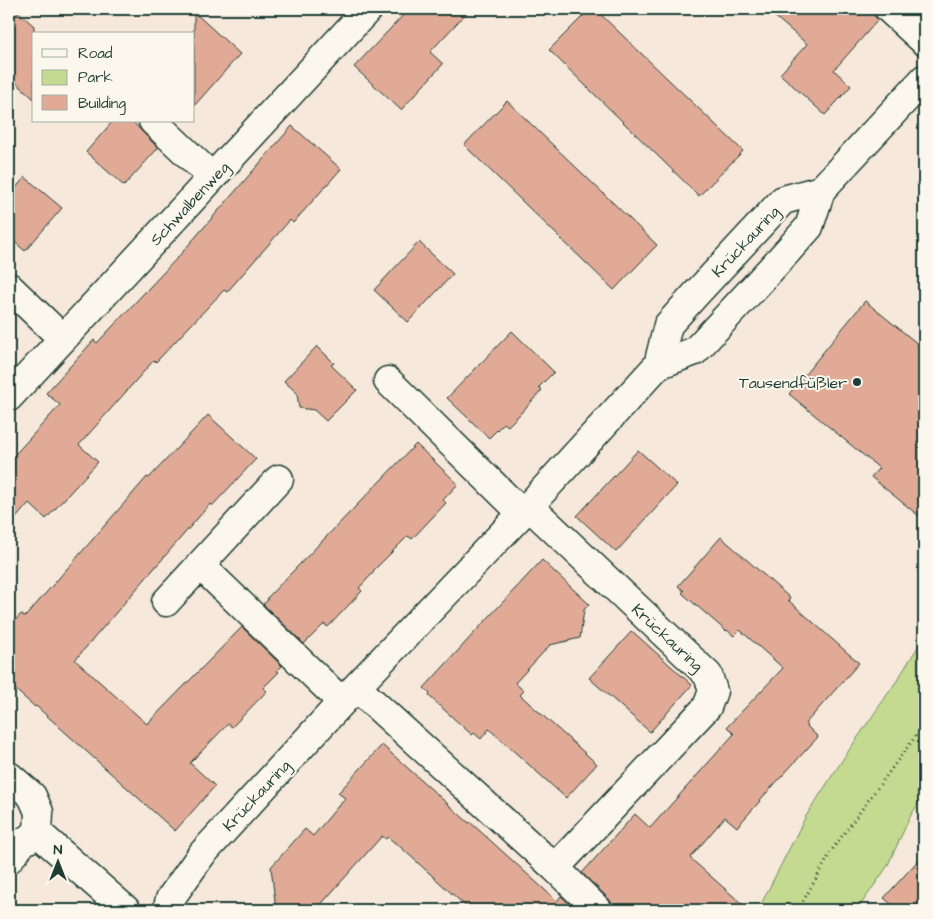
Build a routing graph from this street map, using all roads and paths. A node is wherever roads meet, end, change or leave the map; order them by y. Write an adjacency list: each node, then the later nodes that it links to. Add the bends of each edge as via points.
1 (368, 9): 6 (street, Schwalbenweg)
2 (889, 9): 3 (street)
3 (924, 41)
4 (924, 79): 7 (street, Krückauring)
5 (153, 122): 6 (street)
6 (212, 177): 9 (street, Schwalbenweg)
7 (821, 190): 10 (street, Krückauring, via 809,227 696,351); 10 (street, Krückauring, via 783,200 668,325)
8 (9, 287): 9 (street)
9 (63, 339): 12 (street, Schwalbenweg)
10 (658, 365): 14 (street, Krückauring)
11 (388, 381): 14 (street)
12 (9, 397)
13 (279, 479): 15 (street)
14 (525, 509): 17 (street, Krückauring); 22 (street, Krückauring, via 708,675 713,691 706,707)
15 (200, 565): 16 (street); 17 (street)
16 (166, 602)
17 (350, 695): 22 (street); 24 (street, Krückauring, via 202,854 170,899)
18 (924, 726): 26 (path, via 834,848)
19 (9, 776): 20 (street, via 32,796 39,812)
20 (38, 833): 21 (street, via 23,842); 23 (street)
21 (9, 859)
22 (555, 868): 25 (street)
23 (126, 910)
24 (167, 910)
25 (598, 910)
26 (798, 910)

